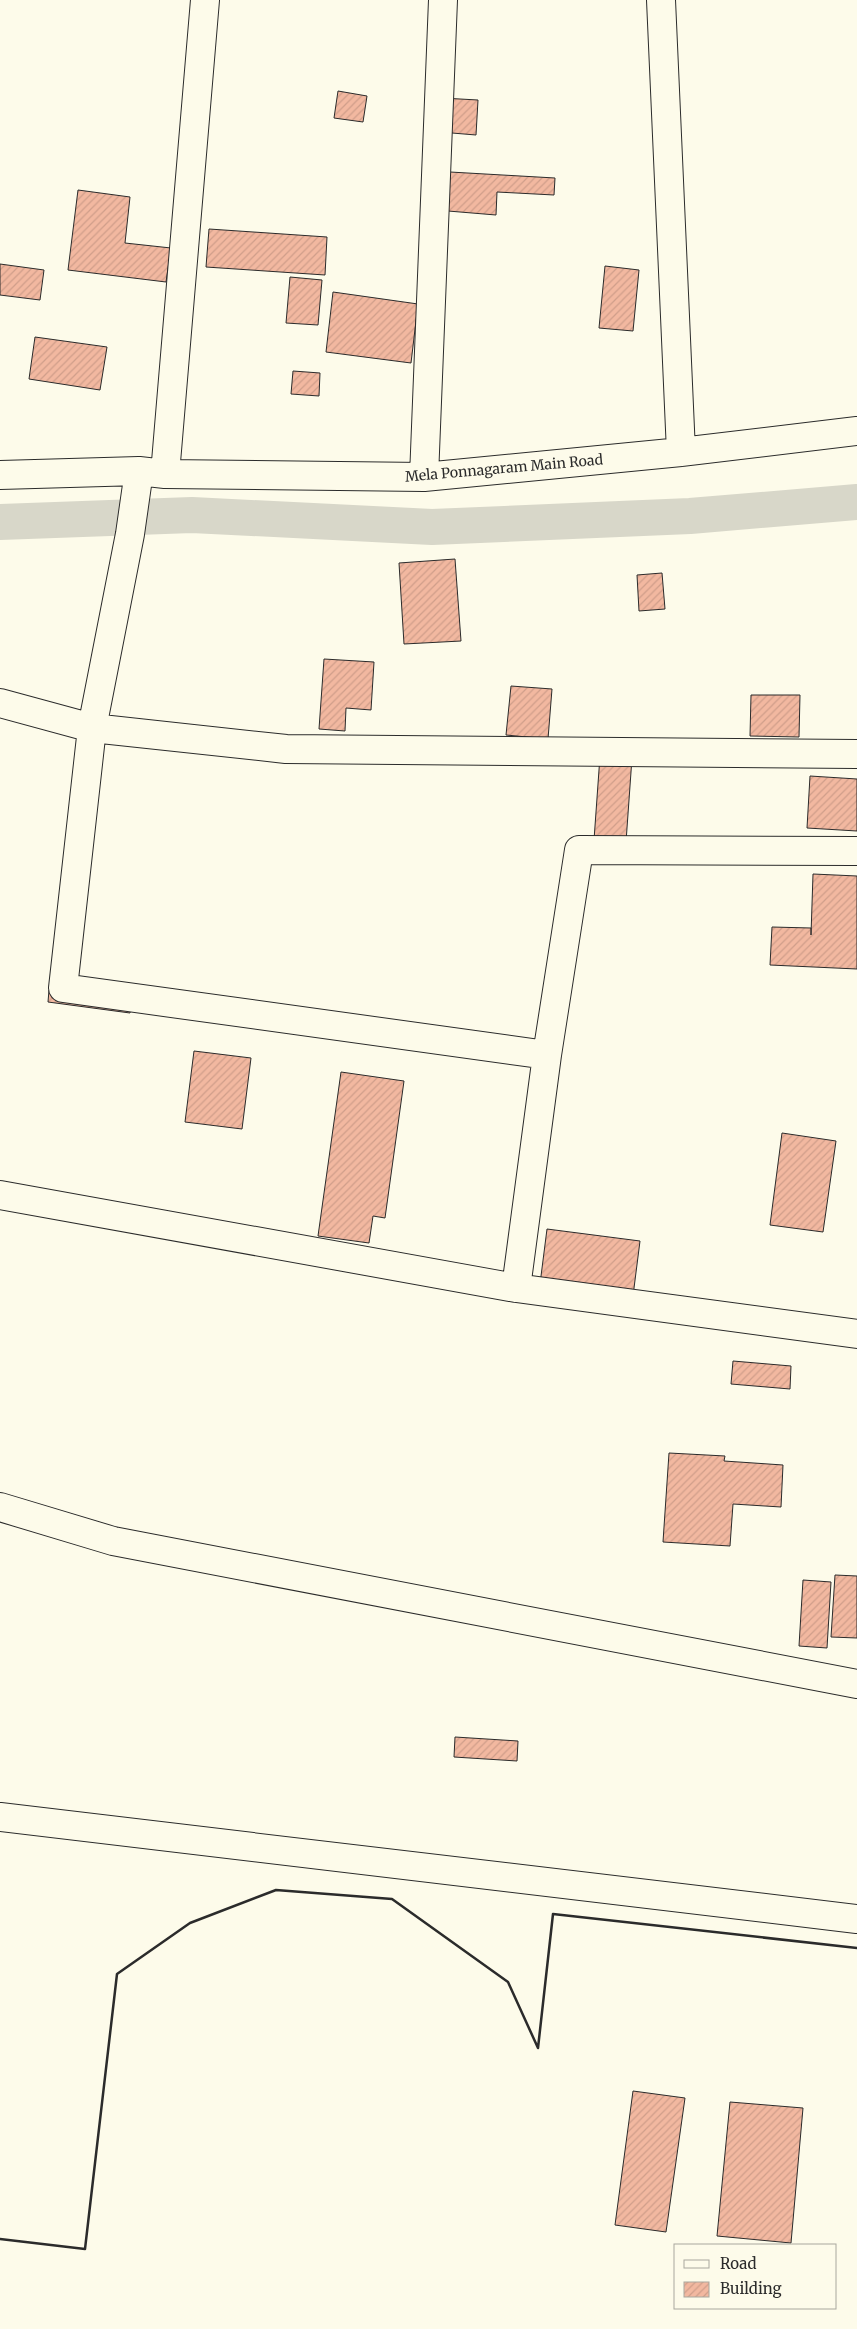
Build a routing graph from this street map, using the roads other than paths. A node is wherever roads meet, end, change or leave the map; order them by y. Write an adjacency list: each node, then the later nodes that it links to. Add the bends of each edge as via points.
1 (205, 0): 6 (street)
2 (442, 0): 8 (street)
3 (661, 0): 5 (street)
4 (857, 431): 5 (street, Mela Ponnagaram Main Road)
5 (681, 452): 8 (street, Mela Ponnagaram Main Road)
6 (166, 474): 8 (street, Mela Ponnagaram Main Road); 9 (street, Mela Ponnagaram Main Road)
7 (0, 475): 9 (street, Mela Ponnagaram Main Road)
8 (424, 477)
9 (137, 481): 11 (street, via 130,534)
10 (0, 703): 11 (street)
11 (92, 728): 12 (street, via 286,749); 14 (street, via 63,988)
12 (857, 754)
13 (857, 850): 14 (street, via 579,850)
14 (547, 1055): 16 (street)
15 (0, 1196): 16 (street)
16 (516, 1288): 17 (street)
17 (857, 1334)
18 (0, 1507): 19 (street, via 113,1541)
19 (857, 1684)
20 (0, 1817): 21 (street)
21 (857, 1919)

